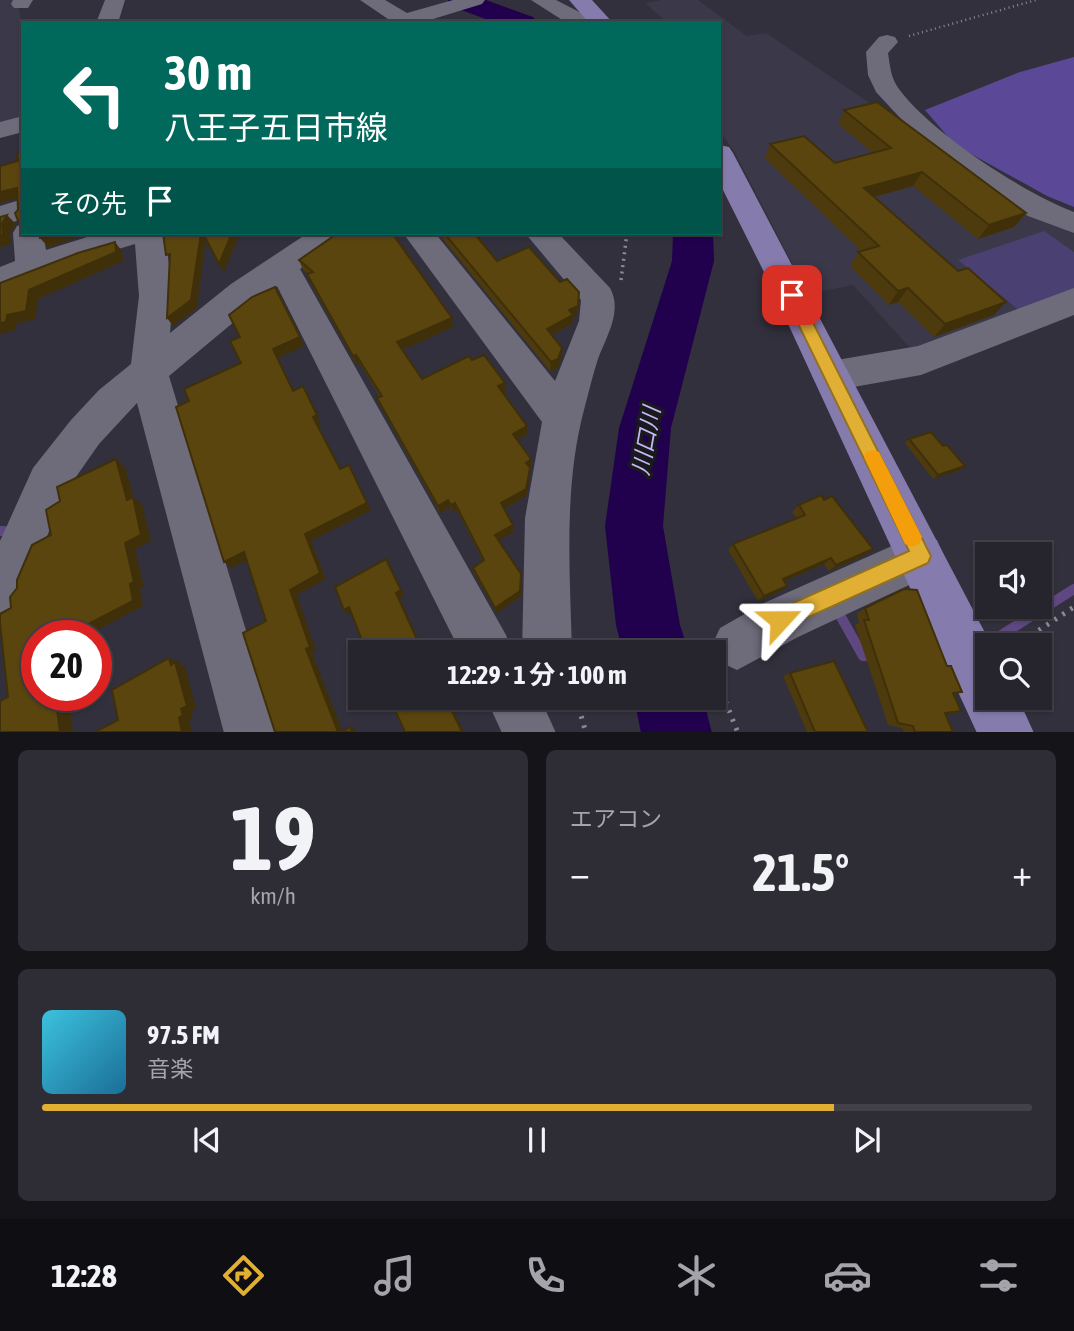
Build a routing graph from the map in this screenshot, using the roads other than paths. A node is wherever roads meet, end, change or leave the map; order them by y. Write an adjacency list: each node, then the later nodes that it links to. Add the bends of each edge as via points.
1 (116, 0): 6 (street)
2 (370, 0): 7 (street)
3 (474, 0): 8 (street)
4 (541, 0): 9 (street)
5 (580, 0): 10 (main road)
6 (107, 21)
7 (402, 21)
8 (407, 21)
9 (579, 21)
10 (601, 21)
11 (887, 42): 17 (street, via 877,52 888,92 938,143 1038,209)
12 (21, 125): 13 (street)
13 (0, 130)
14 (721, 157): 29 (main road)
15 (21, 210): 16 (street)
16 (0, 216)
17 (1074, 223)
18 (29, 235): 25 (street)
19 (130, 235): 25 (street)
20 (150, 235): 28 (street, via 156,296)
21 (327, 235): 24 (street)
22 (420, 235): 30 (street)
23 (542, 235): 30 (street, via 598,297 596,321)
24 (282, 265): 28 (street); 33 (street)
25 (32, 267): 26 (street)
26 (0, 280)
27 (1074, 301): 29 (street, via 921,360)
28 (149, 369): 32 (street, via 85,432 48,482); 38 (street)
29 (831, 376): 31 (main road)
30 (562, 419): 34 (street, via 547,518)
31 (921, 556): 35 (street, via 780,620); 36 (main road)
32 (0, 593)
33 (481, 640)
34 (547, 640)
35 (726, 658)
36 (975, 667)
37 (995, 710): 39 (main road)
38 (251, 732)
39 (1006, 732)

